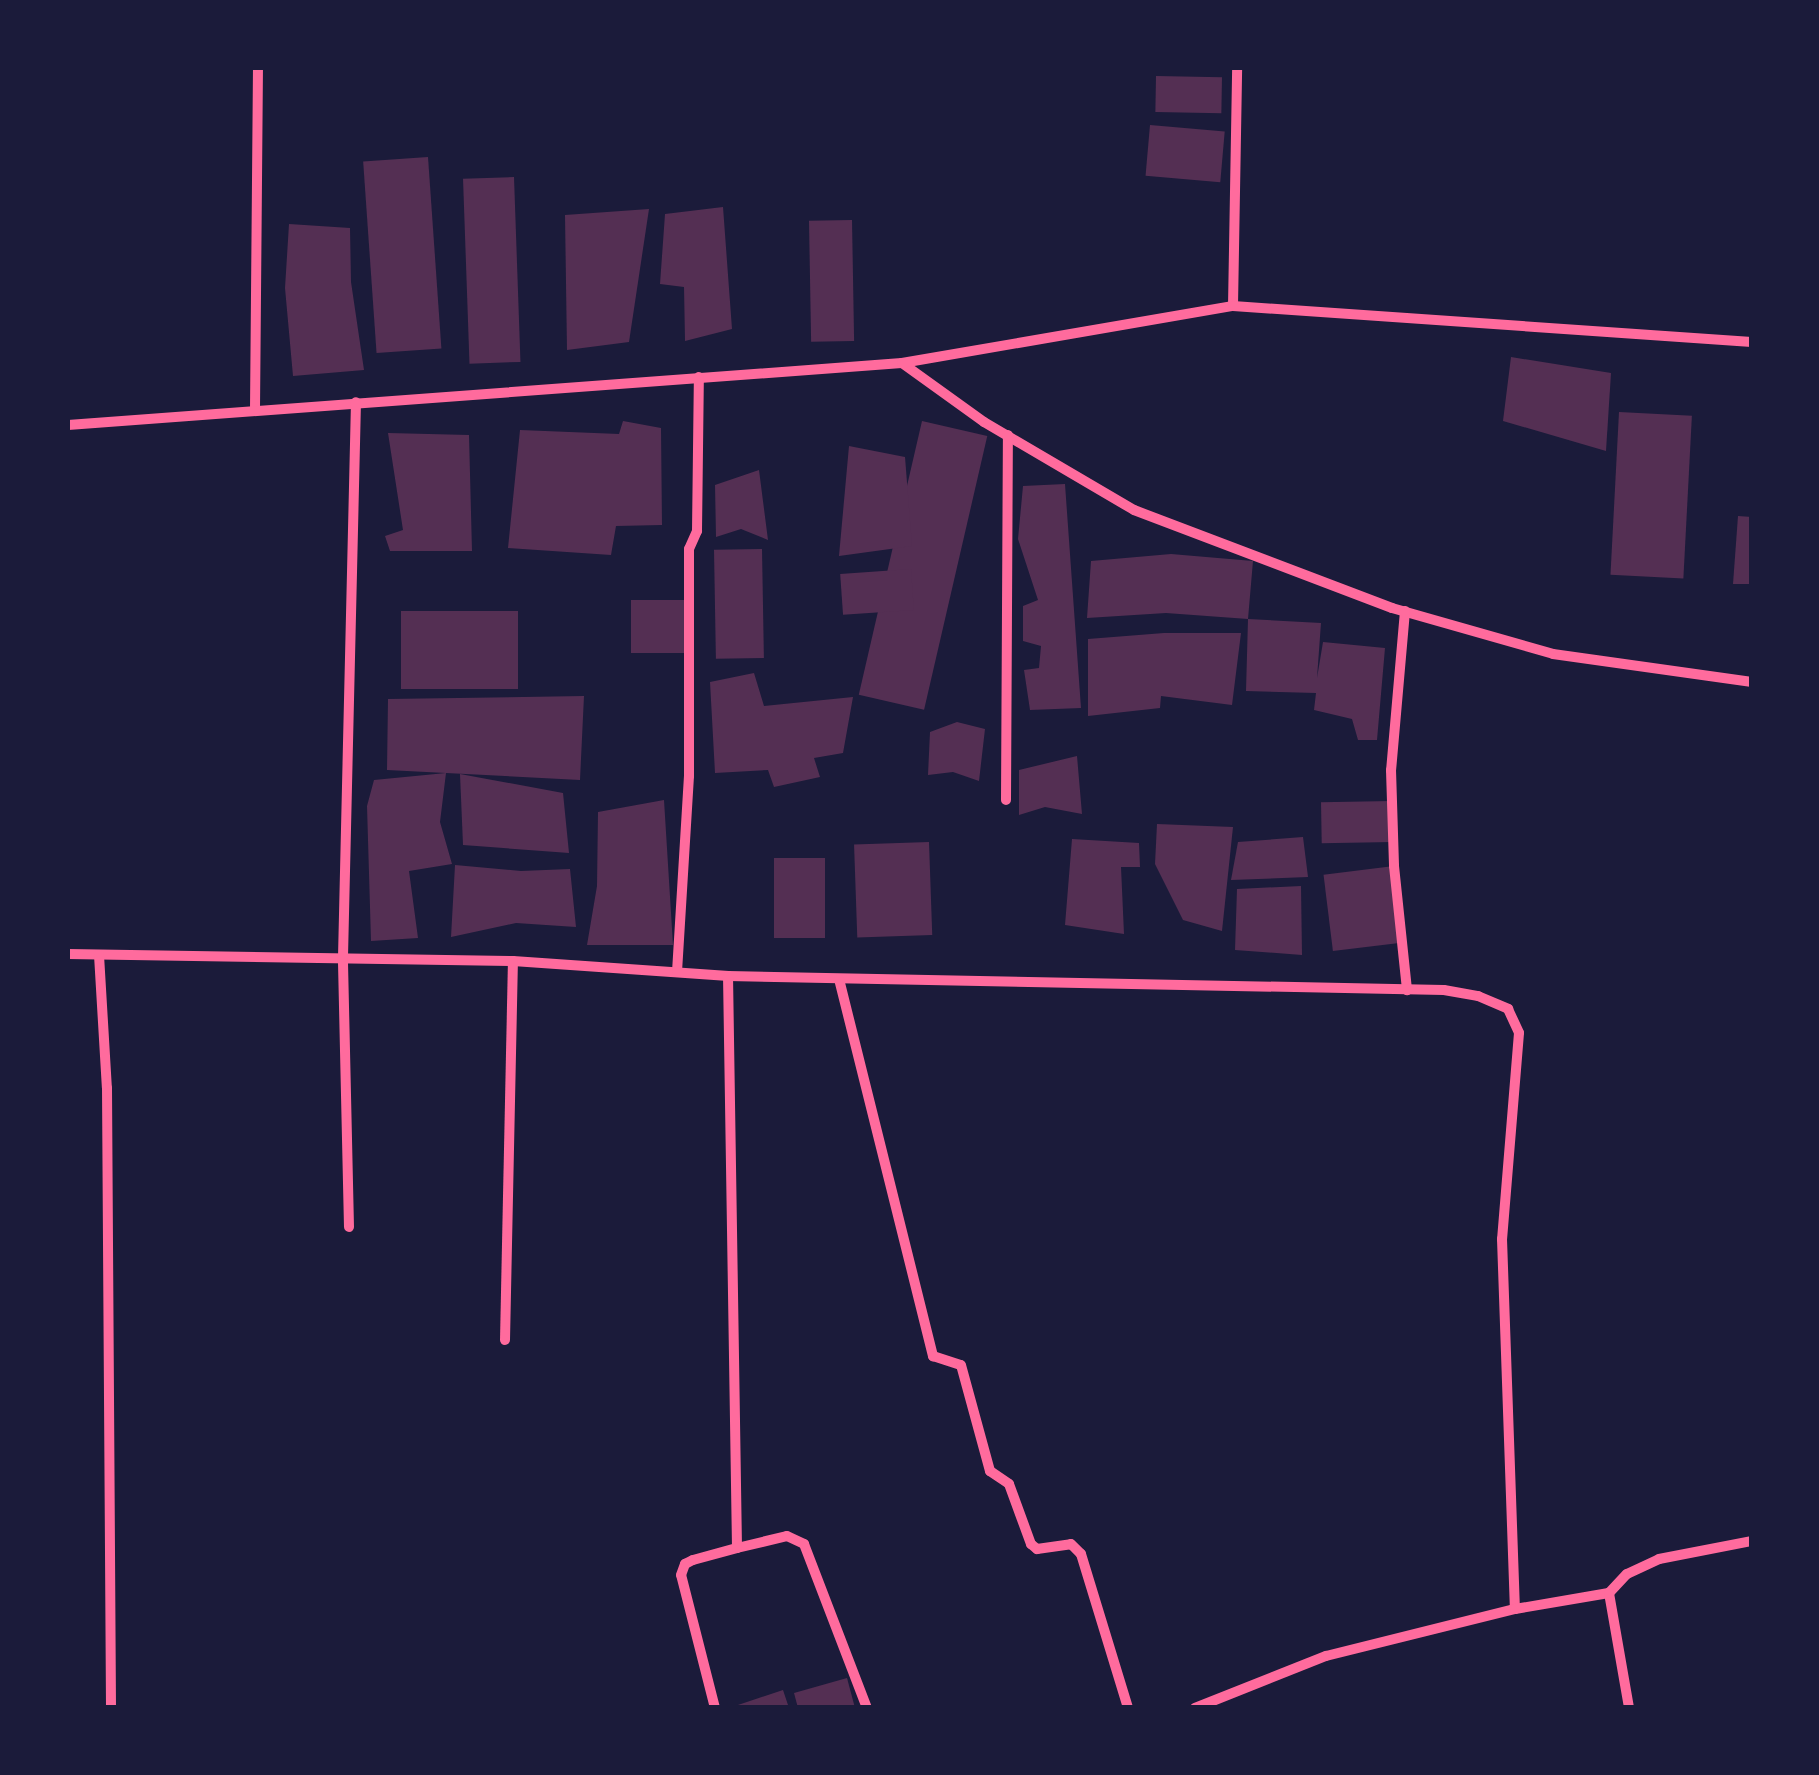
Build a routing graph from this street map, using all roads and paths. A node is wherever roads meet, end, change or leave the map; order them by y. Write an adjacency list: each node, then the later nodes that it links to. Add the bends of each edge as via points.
1 (258, 68): 8 (street)
2 (1237, 68): 3 (street)
3 (1233, 306): 4 (street); 5 (street)
4 (1752, 342)
5 (902, 363): 6 (street); 10 (street)
6 (700, 376): 7 (street); 18 (street, via 697,530 688,549 689,776)
7 (356, 402): 8 (street); 16 (street)
8 (255, 409): 9 (street)
9 (68, 425)
10 (1008, 436): 11 (street, via 1134,510); 13 (street)
11 (1405, 612): 12 (street, via 1553,654); 21 (street, via 1391,770)
12 (1752, 682)
13 (1006, 800)
14 (68, 954): 15 (street)
15 (99, 955): 16 (street); 28 (street, via 107,1088)
16 (343, 957): 17 (street); 22 (street)
17 (513, 961): 18 (street); 23 (street)
18 (677, 972): 19 (street)
19 (728, 976): 20 (street); 25 (street)
20 (839, 978): 21 (street); 31 (street, via 934,1356 961,1365 990,1471 1008,1484 1031,1544 1071,1544 1081,1554)
21 (1406, 990): 27 (street, via 1478,996 1508,1009 1519,1033 1502,1239)
22 (349, 1227)
23 (505, 1340)
24 (1752, 1540): 26 (street, via 1658,1559 1627,1574)
25 (736, 1548): 29 (street, via 693,1560 681,1575); 30 (street, via 787,1536 804,1544)
26 (1610, 1593): 27 (street); 33 (street)
27 (1515, 1609): 32 (street, via 1326,1656)
28 (111, 1708)
29 (715, 1708)
30 (867, 1708)
31 (1128, 1708)
32 (1195, 1708)
33 (1630, 1708)

